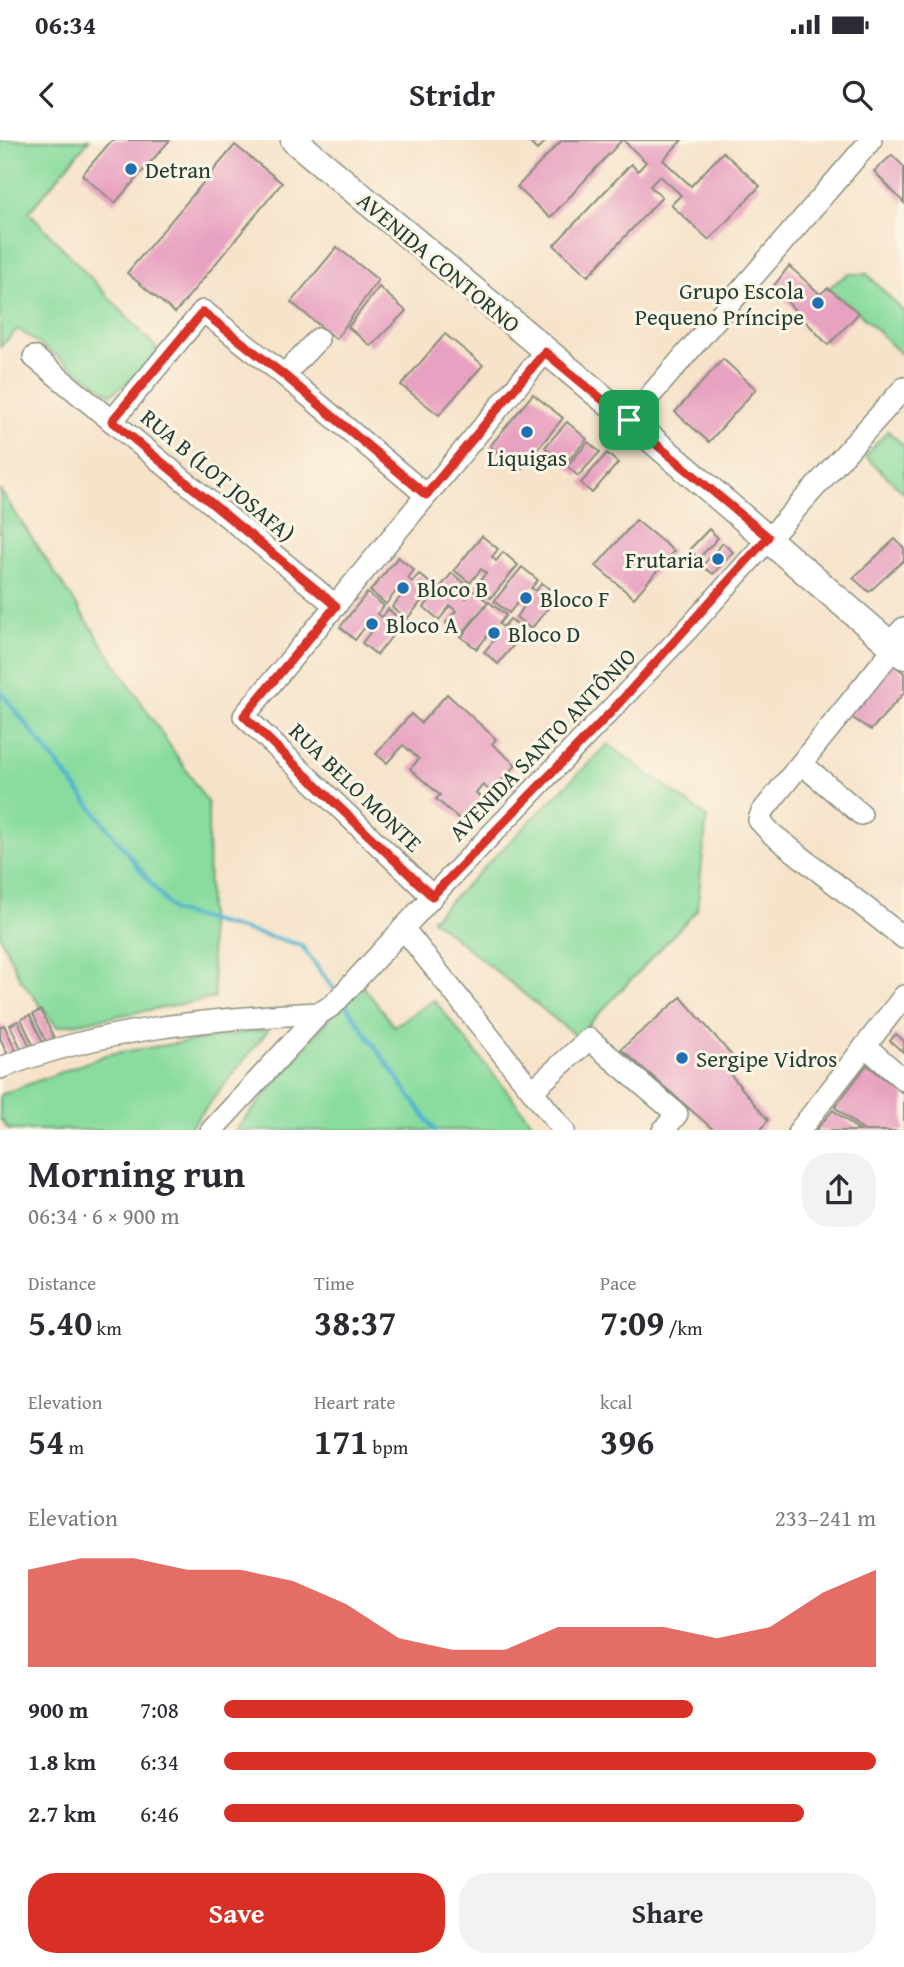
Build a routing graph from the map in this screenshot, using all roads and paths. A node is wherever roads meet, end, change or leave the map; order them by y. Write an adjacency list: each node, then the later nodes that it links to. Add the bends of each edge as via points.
1 (294, 140): 4 (main road, AVENIDA CONTORNO)
2 (871, 140): 8 (street)
3 (318, 339): 6 (street)
4 (545, 352): 8 (main road, AVENIDA CONTORNO); 10 (street)
5 (34, 357): 9 (street, RUA B (LOT JOSAFA))
6 (284, 375): 9 (street, via 203,312); 10 (street)
7 (904, 387): 11 (street, AVENIDA SANTO ANTÔNIO)
8 (629, 420): 11 (main road, AVENIDA CONTORNO)
9 (112, 421): 12 (street, RUA B (LOT JOSAFA))
10 (426, 495): 12 (street)
11 (768, 537): 13 (main road, AVENIDA CONTORNO); 16 (street, AVENIDA SANTO ANTÔNIO, via 611,712)
12 (336, 606): 16 (street, RUA BELO MONTE, via 244,716)
13 (898, 644): 14 (street)
14 (802, 764): 15 (street); 18 (street, via 762,812 760,823)
15 (861, 814)
16 (432, 896): 17 (street, AVENIDA SANTO ANTÔNIO)
17 (403, 928): 20 (street, AVENIDA SANTO ANTÔNIO); 24 (street)
18 (904, 938)
19 (904, 996): 21 (street)
20 (320, 1013): 22 (street, via 145,1028); 25 (street, AVENIDA SANTO ANTÔNIO)
21 (865, 1046): 23 (street); 28 (street)
22 (0, 1068)
23 (904, 1080)
24 (533, 1090): 26 (street); 27 (street, via 589,1039 677,1114)
25 (211, 1130)
26 (564, 1130)
27 (663, 1130)
28 (799, 1130)

